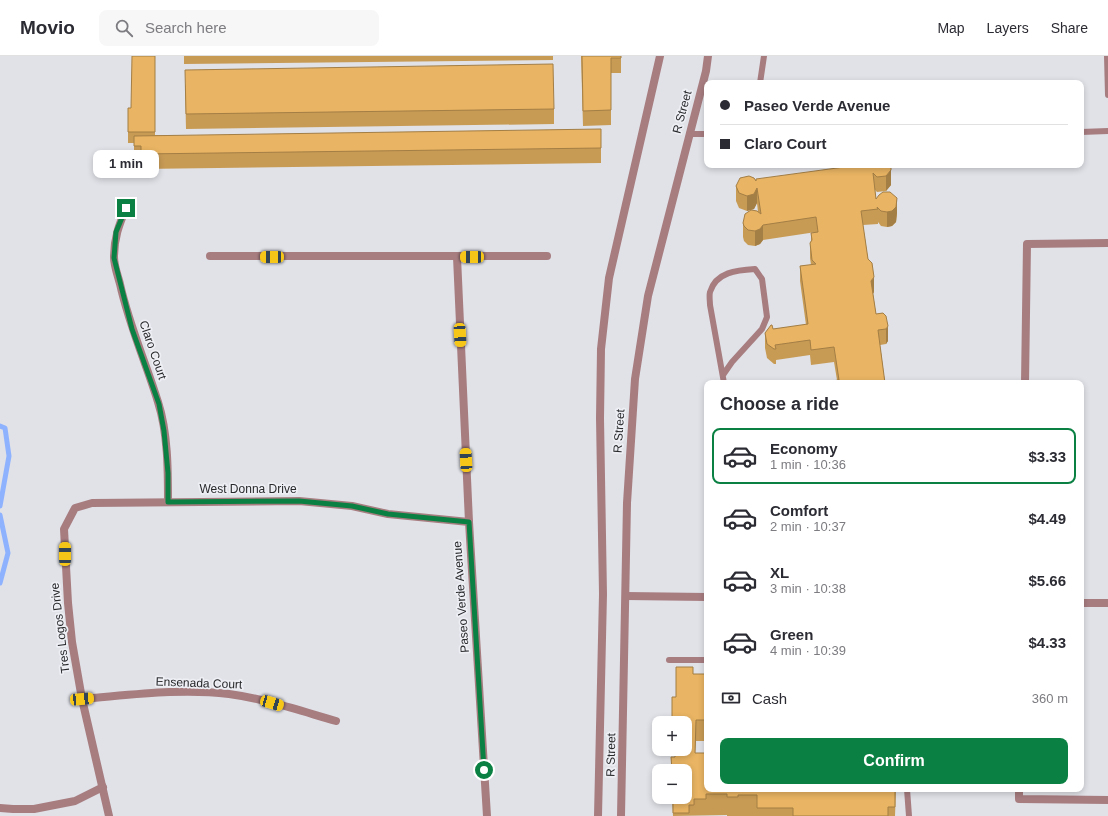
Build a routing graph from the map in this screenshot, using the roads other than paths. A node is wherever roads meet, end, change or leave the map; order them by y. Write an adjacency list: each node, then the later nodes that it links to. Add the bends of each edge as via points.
1 (660, 56): 37 (street, R Street, via 609,278 601,349 603,594)
2 (708, 56): 9 (street, R Street)
3 (764, 56): 5 (lane)
4 (1107, 56): 6 (lane)
5 (760, 80)
6 (1108, 95)
7 (1084, 132): 8 (lane)
8 (1108, 132)
9 (689, 134): 10 (lane); 22 (street, R Street, via 648,296 635,379 627,503)
10 (704, 134)
11 (126, 208): 19 (street, Claro Court, via 116,232 114,258 132,329 159,404 168,473)
12 (1108, 243): 18 (street, via 1027,244)
13 (210, 256): 15 (street)
14 (547, 256): 15 (street)
15 (457, 257): 21 (street, Paseo Verde Avenue)
16 (723, 375): 16 (lane, via 762,329 767,317 762,279 755,269 726,273 716,282 710,293); 17 (lane)
17 (724, 380)
18 (1025, 380)
19 (168, 502): 20 (street, West Donna Drive, via 92,503); 21 (street, West Donna Drive, via 299,501)
20 (75, 508): 28 (street, Tres Logos Drive, via 64,529 72,642)
21 (469, 522): 36 (street, Paseo Verde Avenue)
22 (626, 596): 23 (street); 38 (street, R Street)
23 (704, 597)
24 (1084, 603): 25 (street)
25 (1108, 603)
26 (669, 660): 27 (lane)
27 (704, 660)
28 (82, 699): 29 (street, Ensenada Court, via 168,692 228,694 259,699); 30 (street, Tres Logos Drive)
29 (336, 721)
30 (103, 787): 34 (street, via 75,801 34,809); 35 (street, Tres Logos Drive)
31 (907, 792): 39 (lane)
32 (1019, 792): 33 (street, via 1019,799)
33 (1108, 800)
34 (0, 808)
35 (109, 816)
36 (487, 816)
37 (598, 816)
38 (621, 816)
39 (909, 816)

